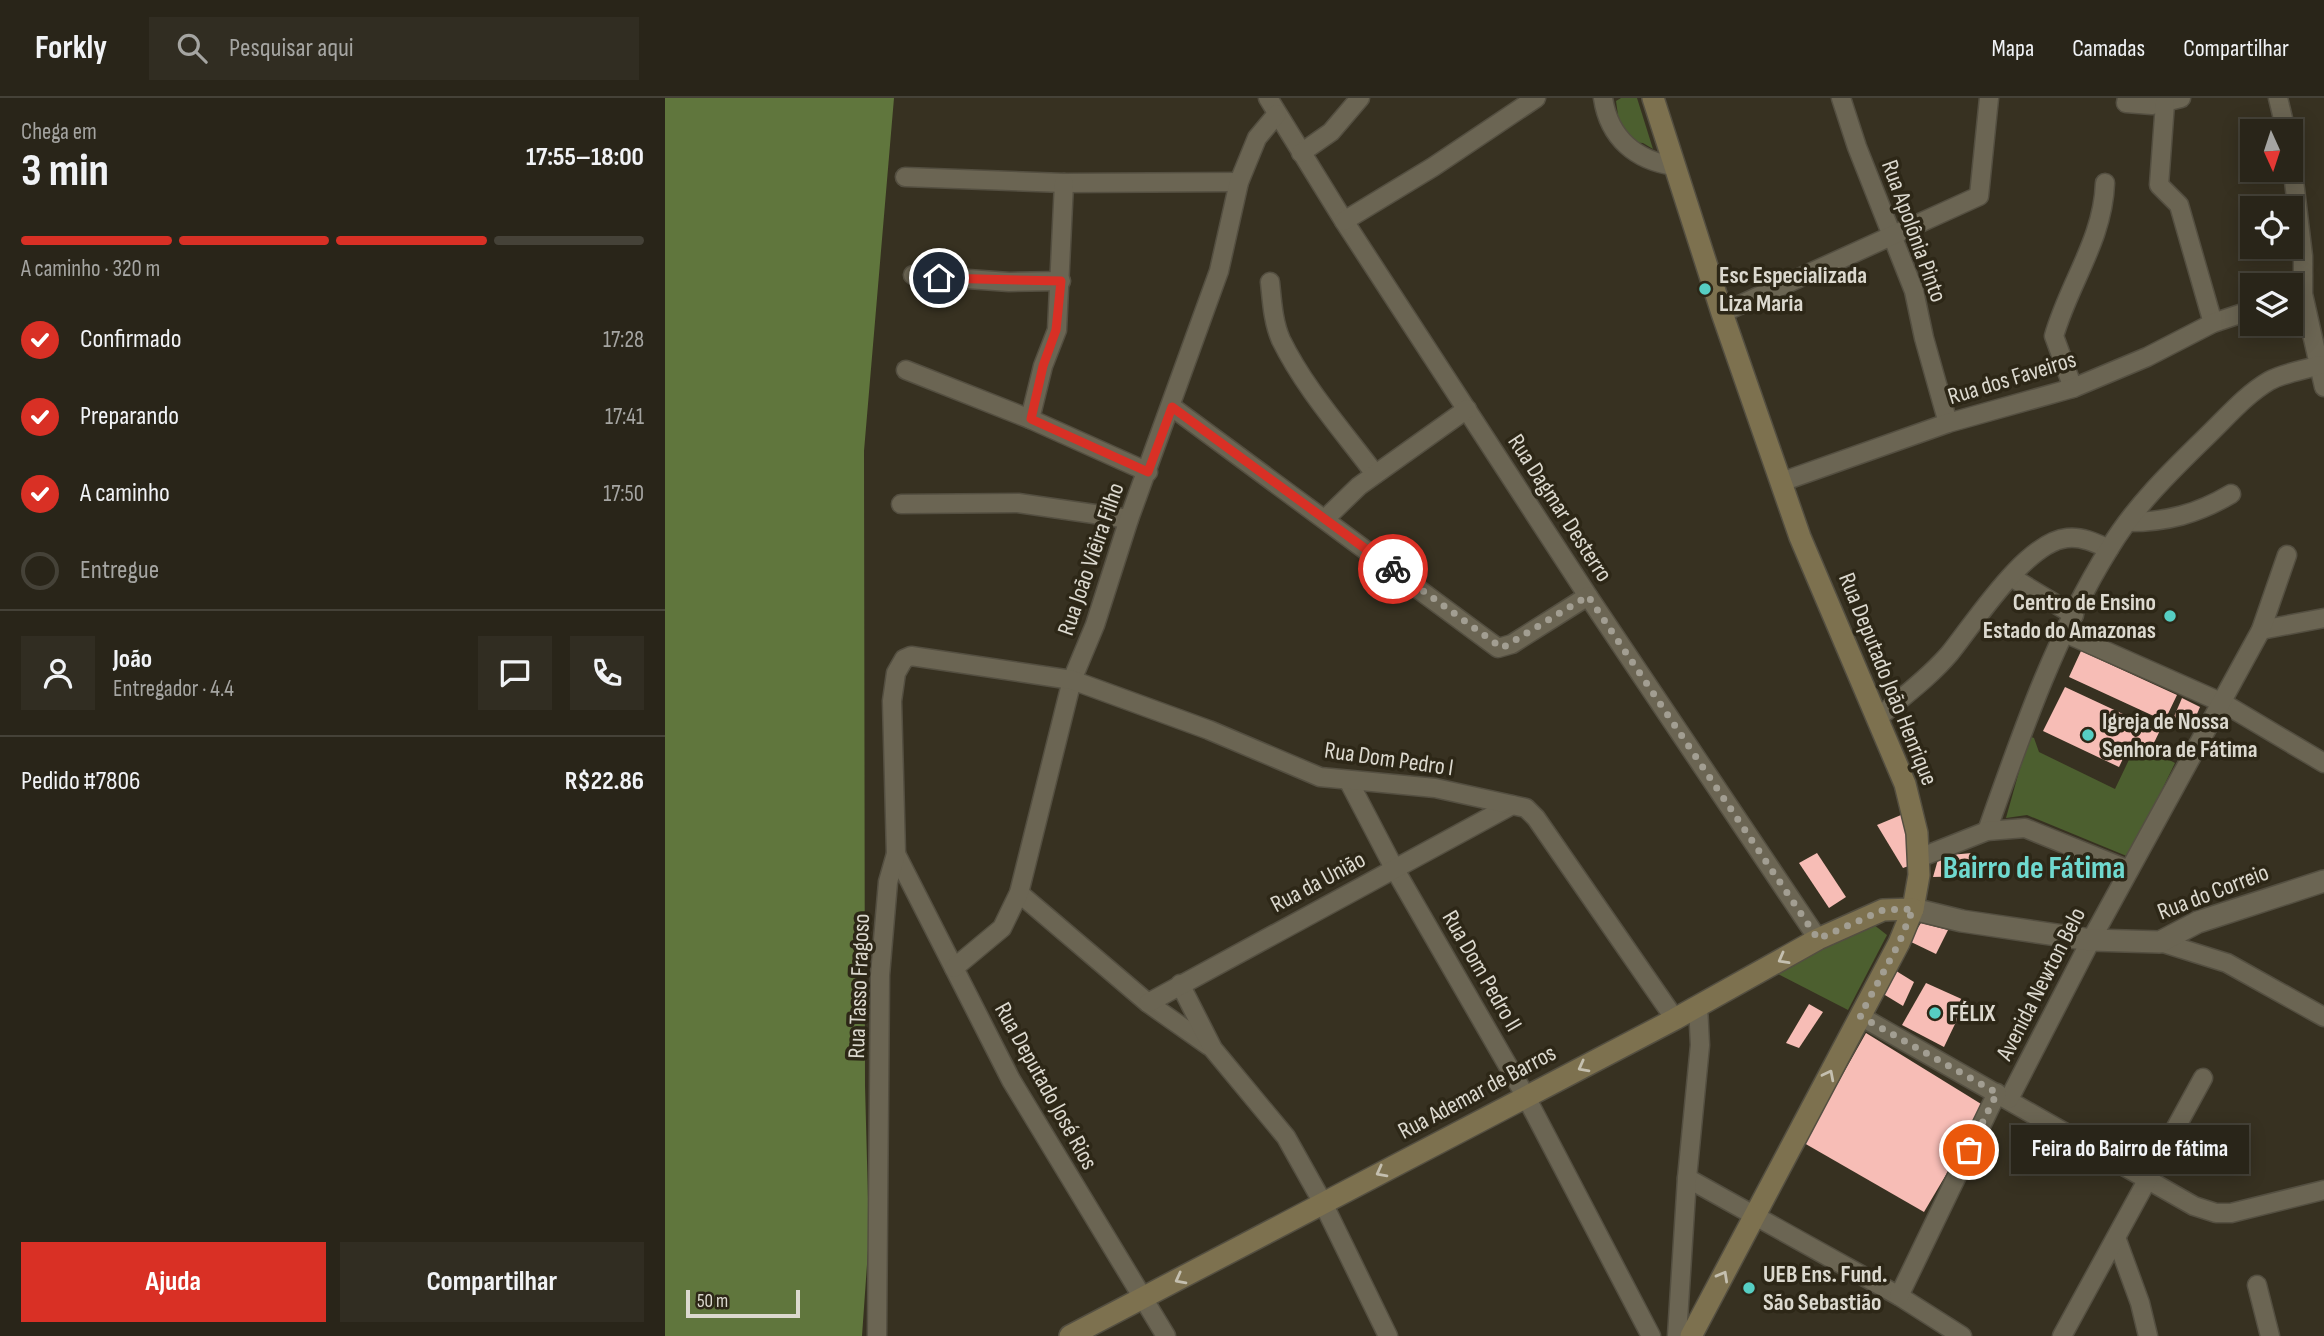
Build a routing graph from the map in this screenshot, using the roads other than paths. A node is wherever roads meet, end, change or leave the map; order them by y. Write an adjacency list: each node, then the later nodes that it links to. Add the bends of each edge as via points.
1 (1268, 98): 11 (street, Rua Dagmar Desterro)
2 (1360, 98): 13 (street, via 1331,132)
3 (1536, 98): 20 (street)
4 (1603, 98): 14 (street, via 1606,114 1626,146 1658,164)
5 (1653, 98): 14 (main road, Rua Deputado João Henrique)
6 (1841, 98): 21 (street, Rua Apolônia Pinto)
7 (1989, 98): 21 (street, via 1979,196)
8 (2127, 98): 10 (street, via 2126,103 2138,105)
9 (2279, 98): 12 (street)
10 (2173, 100): 29 (street, via 2158,185 2179,205)
11 (1277, 114): 13 (street, Rua Dagmar Desterro); 16 (street, Rua João Viêira Filho, via 1257,138)
12 (2283, 119)
13 (1301, 153): 20 (street, Rua Dagmar Desterro)
14 (1675, 166): 26 (main road, Rua Deputado João Henrique)
15 (905, 177): 18 (street)
16 (1239, 182): 18 (street); 34 (street, Rua João Viêira Filho, via 1219,271)
17 (2294, 182): 22 (street, via 2303,256)
18 (1064, 183): 24 (street)
19 (2105, 183): 33 (street, via 2098,231 2054,336)
20 (1344, 221): 35 (street, Rua Dagmar Desterro)
21 (1892, 234): 26 (street); 37 (street, Rua Apolônia Pinto, via 1914,291)
22 (2300, 273)
23 (913, 275): 24 (street)
24 (1061, 281): 36 (street, via 1056,330)
25 (1270, 282): 39 (street, via 1281,340)
26 (1722, 313): 40 (main road, Rua Deputado João Henrique)
27 (2240, 314): 29 (street, Rua dos Faveiros)
28 (2303, 314): 30 (street)
29 (2213, 323): 33 (street, Rua dos Faveiros)
30 (2320, 365): 32 (street); 45 (street, via 2270,380 2246,398)
31 (907, 370): 36 (street)
32 (2324, 387)
33 (2073, 388): 37 (street, Rua dos Faveiros)
34 (1172, 407): 38 (street, Rua João Viêira Filho); 43 (street)
35 (1467, 409): 39 (street); 49 (street, Rua Dagmar Desterro)
36 (1031, 419): 38 (street)
37 (1948, 423): 40 (street, Rua dos Faveiros)
38 (1148, 472): 44 (street, Rua João Viêira Filho)
39 (1375, 474): 43 (street)
40 (1781, 482): 57 (main road, Rua Deputado João Henrique, via 1846,650)
41 (2231, 494): 45 (street, via 2188,515)
42 (901, 504): 44 (street, via 1018,503)
43 (1326, 518): 49 (street, via 1498,648 1511,645)
44 (1129, 519): 55 (street, Rua João Viêira Filho)
45 (2127, 522): 46 (street)
46 (2109, 549): 48 (street, via 2080,539 2057,541); 50 (street)
47 (2287, 555): 52 (street, Avenida Newton Belo)
48 (2011, 577): 50 (street); 57 (street, via 1948,655)
49 (1588, 596): 69 (street, Rua Dagmar Desterro)
50 (2074, 615): 53 (street)
51 (2324, 618): 52 (street)
52 (2261, 630): 56 (street, Avenida Newton Belo)
53 (2065, 633): 56 (street); 61 (street)
54 (921, 657): 55 (street, Rua Dom Pedro I); 62 (street, Rua Tasso Fragoso, via 911,656 900,664 892,701)
55 (1072, 680): 59 (street, Rua Dom Pedro I, via 1320,777); 67 (street, Rua João Viêira Filho)
56 (2223, 704): 58 (street); 65 (street, Avenida Newton Belo)
57 (1878, 718): 63 (main road, Rua Deputado João Henrique, via 1905,784)
58 (2324, 763)
59 (1347, 780): 60 (street, Rua Dom Pedro I, via 1435,788); 64 (street, Rua Dom Pedro II)
60 (1512, 804): 64 (street, Rua da União); 78 (street, Rua Dom Pedro I, via 1526,808 1536,818)
61 (1987, 831): 63 (street); 65 (street, via 2037,831)
62 (895, 854): 72 (street, Rua Deputado José Rios); 92 (street, Rua Tasso Fragoso, via 888,882 880,975)
63 (1919, 858): 68 (main road, Rua Deputado João Henrique)
64 (1394, 868): 73 (street, Rua da União); 82 (street, Rua Dom Pedro II)
65 (2129, 870): 70 (street, Avenida Newton Belo)
66 (2324, 881): 71 (street, Rua do Correio, via 2211,917)
67 (1019, 892): 72 (street, Rua João Viêira Filho, via 1002,928); 74 (street)
68 (1913, 909): 69 (main road, Rua Ademar de Barros, via 1883,910); 70 (street, Rua do Correio); 76 (main road, Rua Deputado João Henrique)
69 (1818, 939): 75 (main road, Rua Ademar de Barros, one-way to 75)
70 (2091, 940): 71 (street, Rua do Correio); 81 (street, Avenida Newton Belo)
71 (2160, 942): 77 (street, via 2227,963)
72 (954, 968): 91 (street, Rua Deputado José Rios, via 1011,1080)
73 (1179, 984): 74 (street, Rua da União); 79 (street)
74 (1148, 1003): 79 (street)
75 (1698, 1006): 78 (main road, Rua Ademar de Barros); 83 (street, via 1700,1045)
76 (1860, 1016): 81 (street); 87 (main road, Rua Deputado João Henrique, one-way to 76)
77 (2324, 1017)
78 (1675, 1018): 82 (main road, Rua Ademar de Barros, one-way to 82)
79 (1213, 1049): 86 (street, via 1286,1137)
80 (2203, 1077): 84 (street)
81 (2003, 1096): 84 (street); 90 (street, Avenida Newton Belo)
82 (1526, 1097): 86 (main road, Rua Ademar de Barros, one-way to 86); 96 (street, Rua Dom Pedro II)
83 (1687, 1178): 87 (street); 97 (street)
84 (2145, 1179): 85 (street, via 2216,1213); 88 (street)
85 (2324, 1190)
86 (1323, 1203): 91 (main road, Rua Ademar de Barros, one-way to 91); 95 (street)
87 (1757, 1215): 90 (street); 98 (main road, Rua Deputado João Henrique, one-way to 87)
88 (2117, 1240): 100 (street); 101 (street)
89 (2257, 1285): 102 (street)
90 (1899, 1296): 99 (street)
91 (1143, 1299): 93 (main road, Rua Ademar de Barros); 94 (street, Rua Deputado José Rios)
92 (877, 1336)
93 (1070, 1336)
94 (1166, 1336)
95 (1388, 1336)
96 (1651, 1336)
97 (1677, 1336)
98 (1691, 1336)
99 (1962, 1336)
100 (2062, 1336)
101 (2148, 1336)
102 (2270, 1336)

